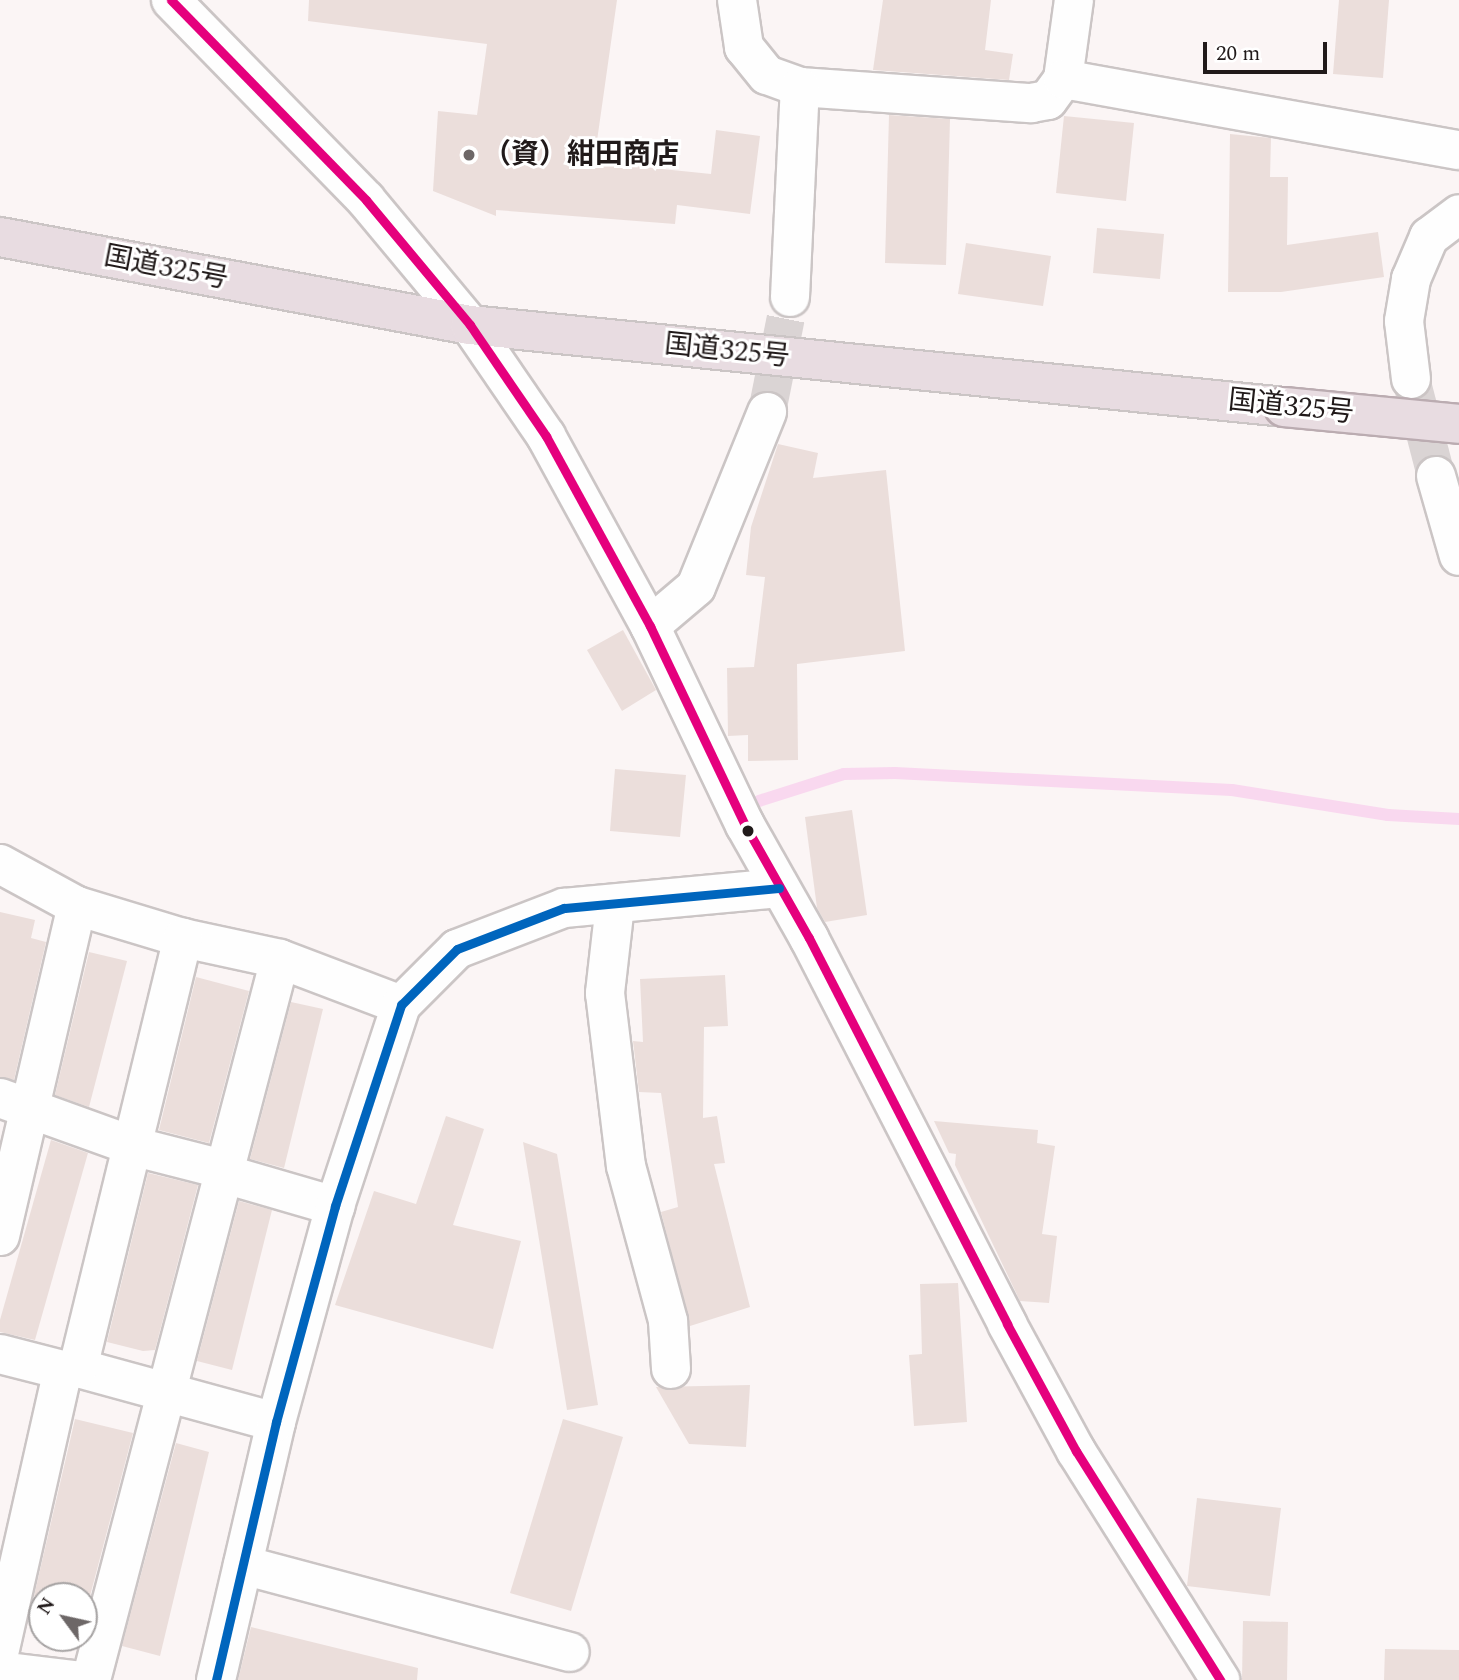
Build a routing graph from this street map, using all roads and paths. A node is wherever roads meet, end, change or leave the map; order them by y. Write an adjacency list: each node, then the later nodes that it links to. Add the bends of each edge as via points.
1 (171, 0): 10 (street, via 366,200)
2 (737, 0): 5 (street, via 744,47 767,75)
3 (1074, 0): 4 (street)
4 (1063, 79): 5 (street, via 1048,100 1031,103); 6 (street)
5 (800, 87): 9 (street)
6 (1459, 150)
7 (1459, 214): 11 (street, via 1429,237 1411,279 1404,321)
8 (0, 237): 10 (highway, 国道325号)
9 (790, 298)
10 (470, 326): 13 (highway, 国道325号, bridge); 16 (street, via 546,436)
11 (1411, 379)
12 (766, 412): 16 (street, via 696,587)
13 (1459, 424)
14 (1436, 476): 15 (street)
15 (1459, 556)
16 (650, 626): 18 (street)
17 (0, 864): 20 (street)
18 (779, 888): 19 (street); 40 (street, via 1076,1451)
19 (615, 905): 23 (street, via 564,908 488,933 457,948); 31 (street, via 605,993 626,1166 668,1321)
20 (77, 906): 21 (street); 24 (street)
21 (183, 938): 22 (street); 25 (street)
22 (280, 959): 23 (street); 26 (street)
23 (401, 1005): 27 (street)
24 (15, 1102): 25 (street); 28 (street)
25 (136, 1147): 26 (street); 30 (street)
26 (225, 1172): 27 (street); 32 (street)
27 (335, 1206): 33 (street)
28 (0, 1236)
29 (0, 1354): 30 (street)
30 (71, 1369): 32 (street); 36 (street)
31 (671, 1369)
32 (166, 1392): 33 (street); 38 (street)
33 (276, 1422): 34 (street)
34 (243, 1565): 35 (street); 39 (street)
35 (570, 1652)
36 (1, 1667): 37 (street)
37 (74, 1680)
38 (92, 1680)
39 (216, 1680)
40 (1220, 1680)

